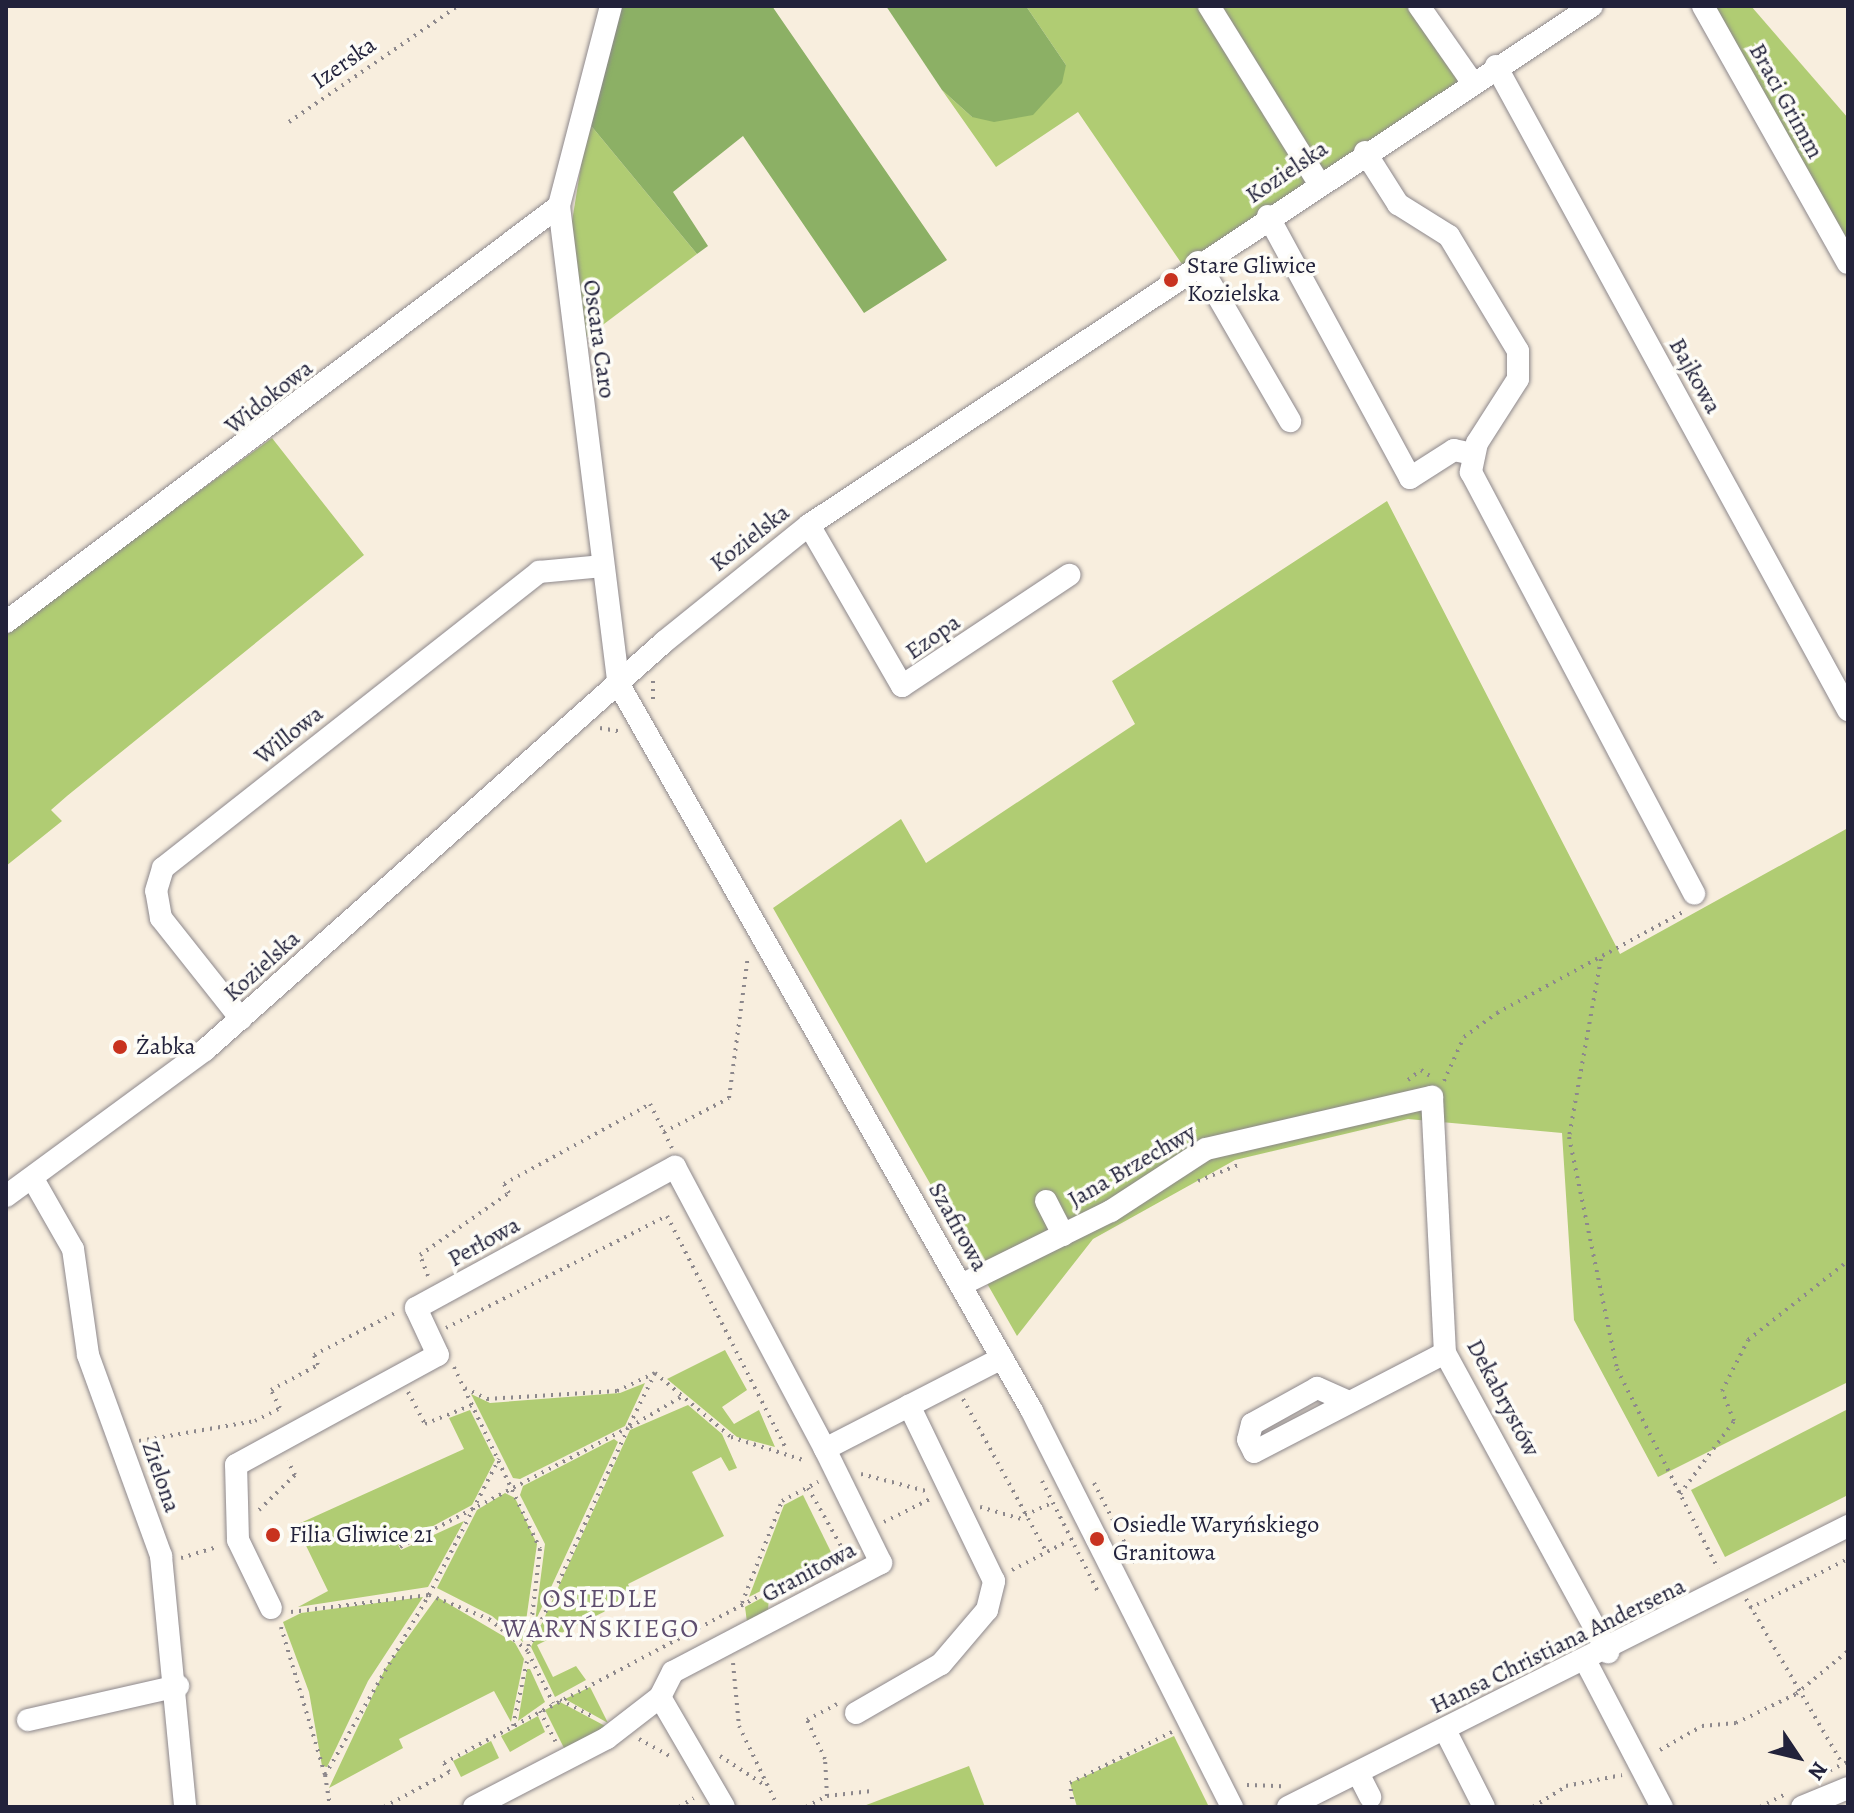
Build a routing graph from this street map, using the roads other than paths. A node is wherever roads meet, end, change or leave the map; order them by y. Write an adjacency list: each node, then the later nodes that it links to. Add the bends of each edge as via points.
1 (611, 6): 10 (street, Oscara Caro)
2 (1209, 6): 9 (street)
3 (1419, 6): 7 (street)
4 (1592, 6): 6 (street, Kozielska)
5 (1703, 6): 13 (street, Braci Grimm)
6 (1496, 66): 7 (street, Kozielska); 21 (street, Bajkowa)
7 (1472, 82): 8 (street, Kozielska)
8 (1365, 152): 9 (street, Kozielska); 15 (street, via 1398,204 1449,236 1518,351 1518,379)
9 (1318, 182): 11 (street, Kozielska)
10 (559, 206): 17 (street, Oscara Caro); 19 (street, Widokowa)
11 (1268, 216): 12 (street, Kozielska); 15 (street, via 1410,478 1454,450)
12 (1198, 262): 14 (street); 16 (street, Kozielska)
13 (1848, 263)
14 (1290, 421)
15 (1473, 454): 22 (street, via 1476,487)
16 (809, 525): 18 (street, Ezopa, via 902,686); 20 (street, Kozielska)
17 (603, 566): 20 (street, Oscara Caro); 23 (street, Willowa, via 539,572 163,868 156,891 161,918)
18 (1069, 575)
19 (6, 622)
20 (618, 683): 23 (street, Kozielska); 29 (street, Szafirowa)
21 (1848, 710)
22 (1694, 894)
23 (241, 1019): 25 (street, Kozielska)
24 (1432, 1097): 28 (street, Jana Brzechwy, via 1206,1149); 30 (street, Dekabrystów)
25 (33, 1179): 26 (street, Kozielska); 39 (street, Zielona, via 73,1249 88,1355 161,1556)
26 (6, 1196)
27 (1046, 1201): 28 (street)
28 (1063, 1235): 29 (street, Jana Brzechwy)
29 (961, 1285): 31 (street, Szafirowa)
30 (1445, 1353): 32 (street); 37 (street, Dekabrystów)
31 (1002, 1358): 33 (street); 50 (street, Szafirowa)
32 (1349, 1402)
33 (909, 1405): 34 (street); 41 (street, via 994,1581 987,1610 941,1664)
34 (816, 1456): 36 (street, Perłowa, via 675,1167 416,1308 438,1355 236,1465 238,1540); 40 (street, Granitowa, via 881,1563 673,1672)
35 (1848, 1526): 37 (street, Hansa Christiana Andersena)
36 (279, 1615)
37 (1608, 1652): 38 (street, Hansa Christiana Andersena)
38 (1585, 1660): 43 (street, Hansa Christiana Andersena); 53 (street)
39 (178, 1686): 42 (street); 47 (street, Zielona)
40 (660, 1697): 48 (street, Granitowa, via 607,1738); 49 (street)
41 (856, 1713)
42 (28, 1720)
43 (1445, 1730): 44 (street, Hansa Christiana Andersena); 52 (street)
44 (1358, 1773): 46 (street); 51 (street, Hansa Christiana Andersena)
45 (1848, 1788): 54 (street)
46 (1370, 1797)
47 (185, 1807)
48 (474, 1807)
49 (724, 1807)
50 (1232, 1807)
51 (1288, 1807)
52 (1484, 1807)
53 (1662, 1807)
54 (1802, 1807)

